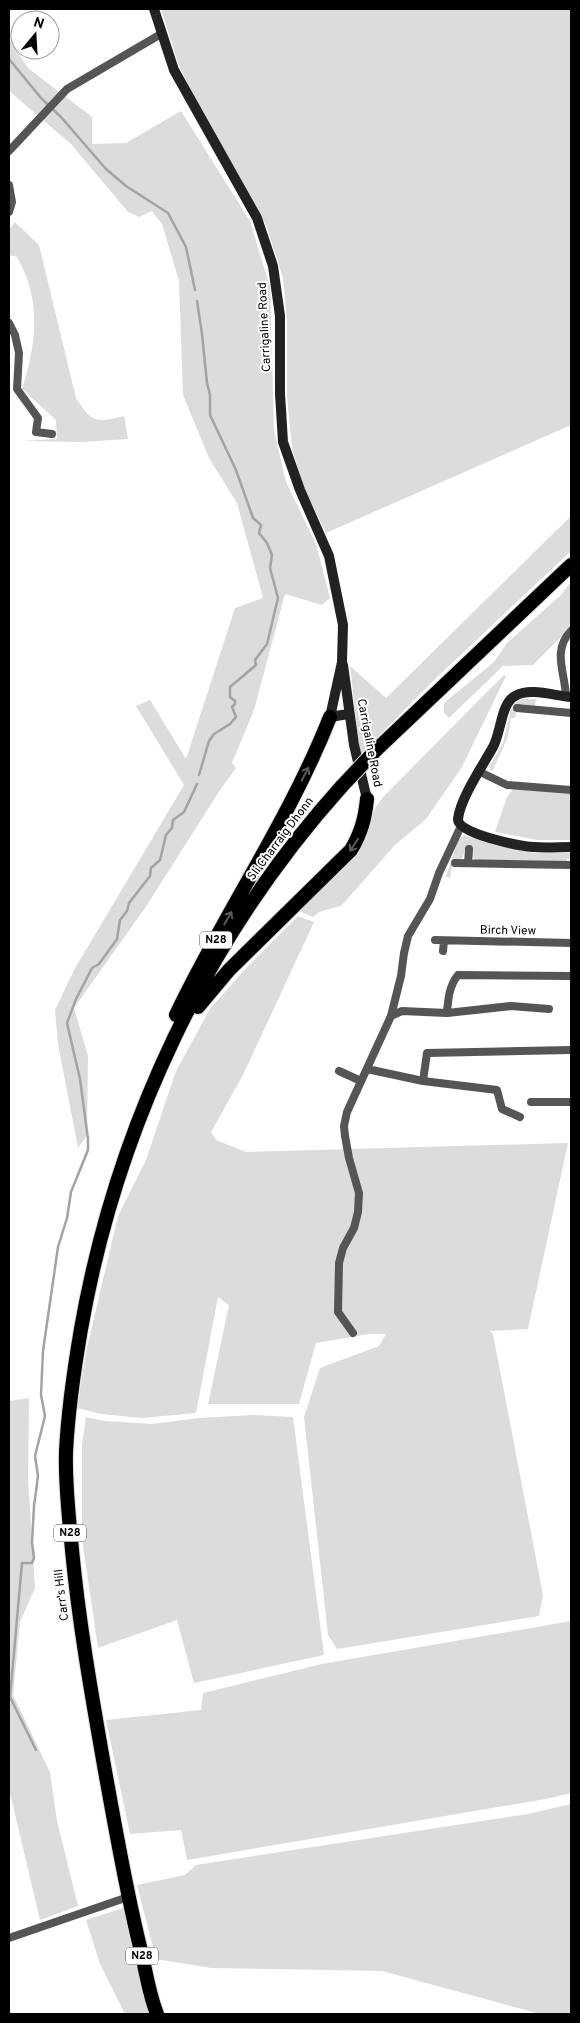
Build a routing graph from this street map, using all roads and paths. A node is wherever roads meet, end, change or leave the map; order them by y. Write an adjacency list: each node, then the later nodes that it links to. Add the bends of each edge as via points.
1 (154, 9): 2 (main road, Carrigaline Road)
2 (161, 34): 3 (street, via 62,94); 12 (main road, Carrigaline Road, via 174,70 257,218 268,249 280,316 283,442 329,556 343,625)
3 (10, 150)
4 (9, 185): 5 (street, via 12,202)
5 (9, 212)
6 (9, 324): 7 (street, via 19,353)
7 (17, 389): 8 (street); 9 (street, via 38,418 36,432)
8 (9, 393)
9 (52, 434)
10 (571, 565): 43 (highway, Sli Charraig Dhonn / N28, bridge, via 376,750 307,825 218,956 192,1004 162,1065)
11 (571, 631): 14 (street, via 560,653)
12 (342, 662): 18 (main road, Carrigaline Road); 19 (main road, Carrigaline Road)
13 (543, 693): 14 (main road); 16 (street); 20 (main road, via 522,693 509,701 497,740)
14 (568, 696)
15 (517, 708): 16 (street)
16 (542, 710): 17 (street)
17 (571, 713)
18 (348, 714): 19 (main road); 22 (main road, Carrigaline Road)
19 (330, 717): 43 (highway, N28, one-way to 19, via 138,1103 163,1040 189,986 254,874 316,752)
20 (480, 772): 21 (street, via 507,785); 23 (main road, via 463,802 459,817)
21 (571, 790)
22 (367, 799): 43 (highway, N28, one-way to 43, via 360,835 351,850 235,964 198,1006)
23 (461, 826): 24 (main road, via 495,839 533,847); 34 (street, via 430,899 408,936)
24 (571, 847)
25 (468, 849): 27 (street)
26 (455, 863): 27 (street)
27 (468, 863): 28 (street)
28 (571, 865)
29 (571, 944): 30 (street, Birch View, via 439,940)
30 (443, 951)
31 (571, 976): 33 (street, via 458,975 450,991)
32 (549, 1009): 33 (street, via 511,1006)
33 (447, 1014): 34 (street, via 402,1011)
34 (391, 1016): 36 (street)
35 (571, 1050): 39 (street, via 427,1053)
36 (367, 1069): 38 (street); 39 (street)
37 (339, 1072): 38 (street)
38 (362, 1081): 44 (street, via 344,1126 348,1158 359,1193 358,1212 339,1263 338,1312)
39 (422, 1081): 42 (street, via 497,1090 502,1109)
40 (531, 1102): 41 (street)
41 (571, 1102)
42 (520, 1117)
43 (121, 1171): 45 (highway, Carr's Hill / N28, via 101,1233 86,1298 70,1400 66,1456 77,1605)
44 (353, 1333)
45 (128, 1897): 46 (street); 47 (highway, Carr's Hill / N28)
46 (9, 1938)
47 (157, 2014)

